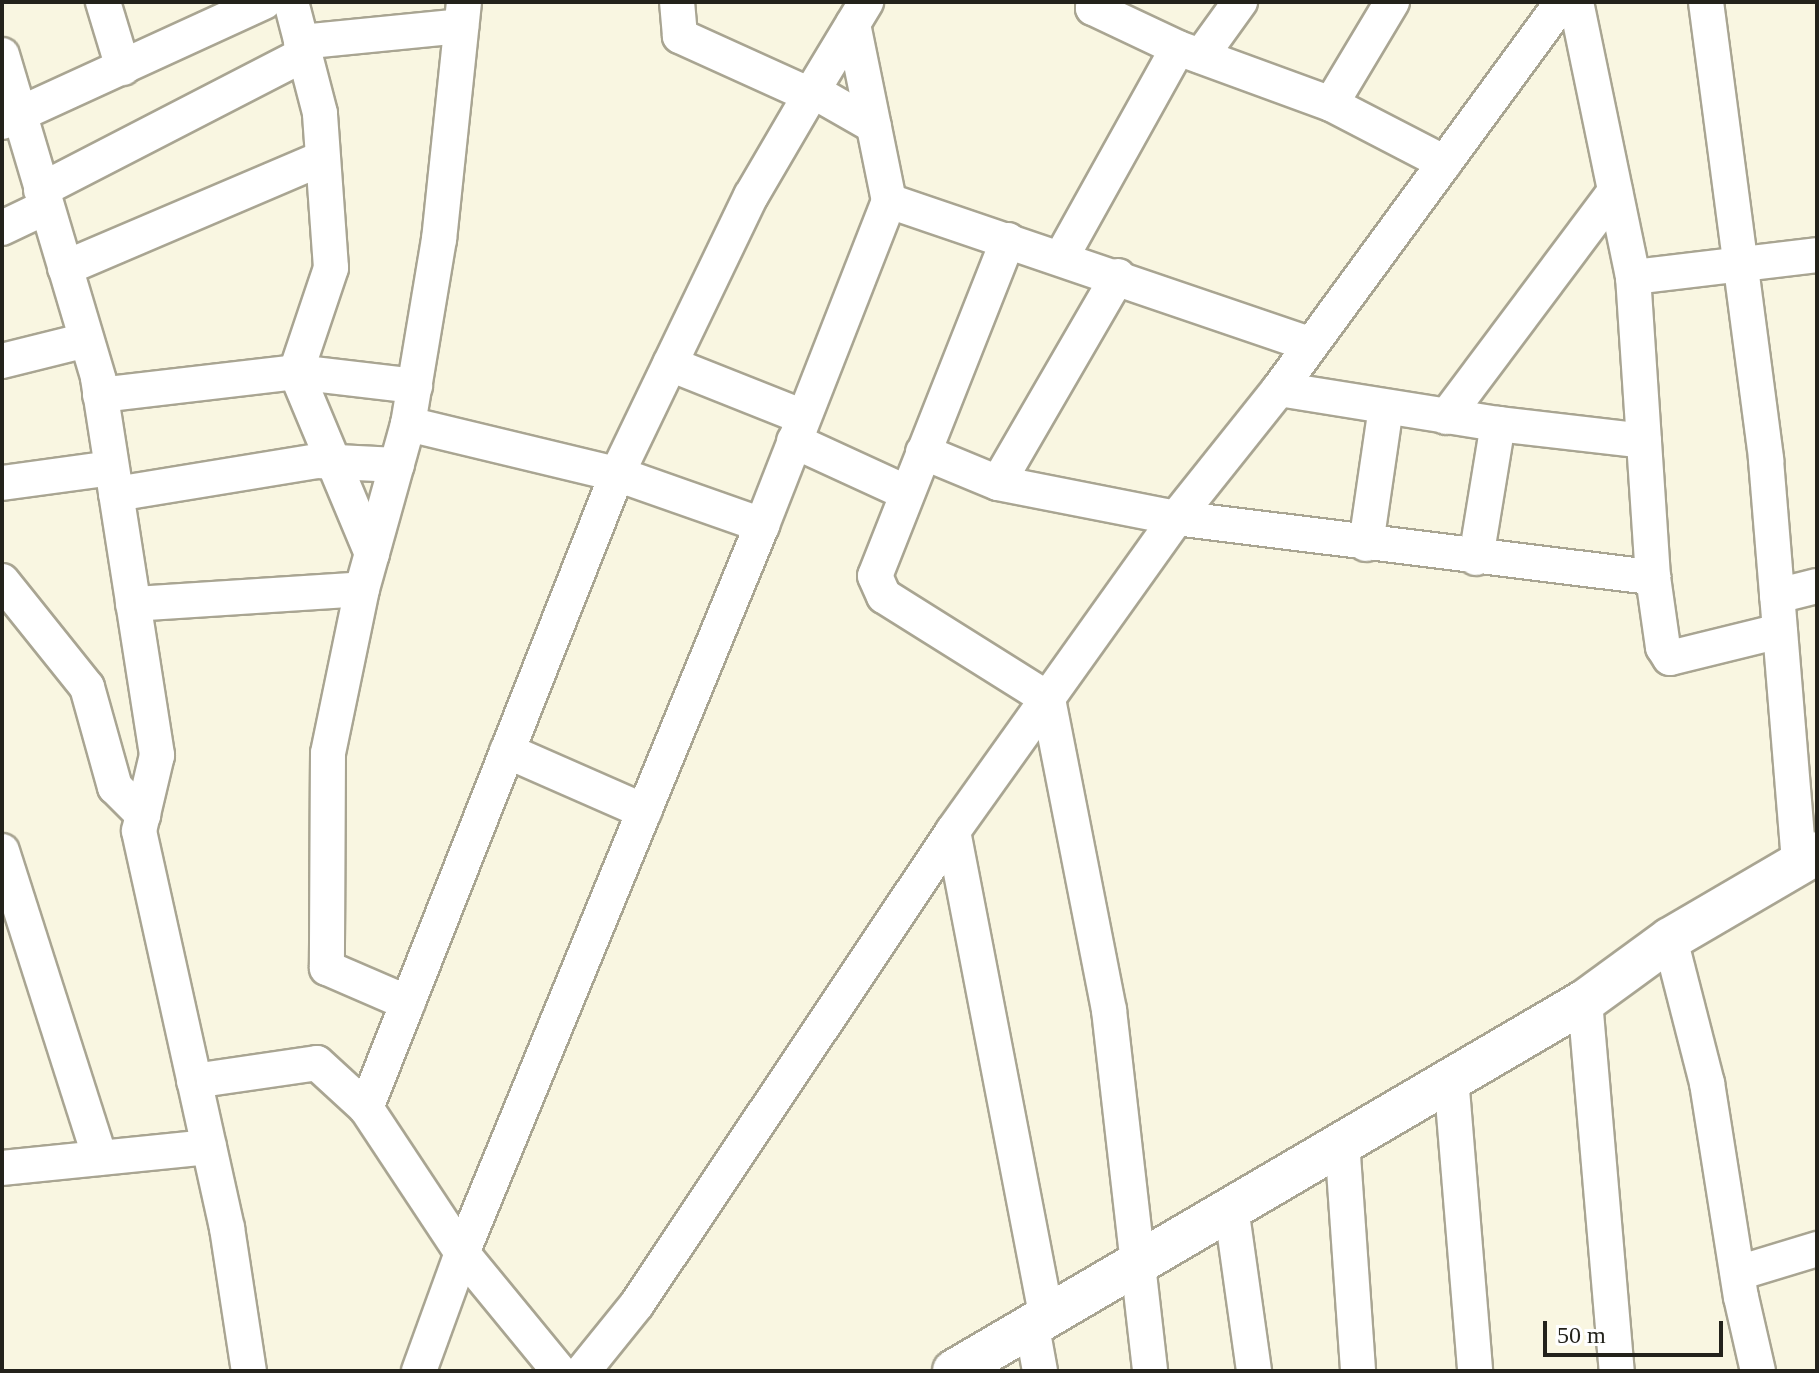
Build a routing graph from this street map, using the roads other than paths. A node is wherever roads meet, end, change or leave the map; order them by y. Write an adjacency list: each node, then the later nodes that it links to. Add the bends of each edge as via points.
1 (264, 2): 16 (street)
2 (291, 2): 13 (street)
3 (677, 2): 17 (street, via 680,36)
4 (1098, 2): 14 (street, via 1093,8)
5 (1240, 2): 14 (street)
6 (1392, 2): 18 (street)
7 (1562, 2): 22 (street)
8 (1576, 2): 23 (street)
9 (1706, 2): 30 (street)
10 (114, 6): 16 (street)
11 (859, 13): 17 (street); 20 (street)
12 (462, 14): 13 (street); 39 (street, via 439,239)
13 (303, 48): 21 (street, via 320,113); 24 (street)
14 (1190, 52): 18 (street); 29 (street)
15 (2, 55): 19 (street)
16 (123, 68): 19 (street)
17 (812, 93): 20 (street); 37 (street, via 751,196)
18 (1331, 104): 22 (street)
19 (11, 119): 24 (street)
20 (874, 126): 25 (street)
21 (323, 158): 31 (street); 38 (street, via 331,268)
22 (1445, 163): 35 (street)
23 (1615, 191): 33 (street); 43 (street)
24 (44, 198): 26 (street); 31 (street)
25 (889, 201): 27 (street); 46 (street)
26 (2, 228)
27 (1008, 240): 29 (street); 48 (street)
28 (1817, 255): 30 (street)
29 (1061, 258): 32 (street)
30 (1741, 263): 33 (street); 65 (street)
31 (65, 268): 34 (street)
32 (1118, 276): 35 (street); 54 (street)
33 (1633, 277): 47 (street)
34 (86, 340): 36 (street); 41 (street)
35 (1310, 344): 40 (street)
36 (2, 361)
37 (670, 364): 46 (street); 51 (street)
38 (296, 372): 39 (street); 41 (street); 49 (street)
39 (415, 386): 44 (street)
40 (1279, 389): 42 (street); 56 (street)
41 (100, 395): 52 (street)
42 (1386, 407): 43 (street); 58 (street)
43 (1446, 417): 45 (street)
44 (408, 424): 50 (street); 51 (street)
45 (1498, 424): 47 (street); 60 (street)
46 (799, 429): 55 (street); 57 (street)
47 (1644, 441): 61 (street)
48 (923, 452): 54 (street); 55 (street)
49 (333, 461): 50 (street); 52 (street); 59 (street)
50 (397, 465): 59 (street)
51 (617, 474): 57 (street); 69 (street)
52 (114, 481): 53 (street); 66 (street)
53 (2, 483)
54 (998, 483): 56 (street)
55 (907, 493): 68 (street, via 876,570 879,590)
56 (1176, 518): 58 (street); 68 (street)
57 (762, 525): 70 (street)
58 (1366, 544): 60 (street)
59 (372, 554): 64 (street)
60 (1476, 558): 61 (street)
61 (1653, 577): 67 (street, via 1663,647 1670,658)
62 (2, 581): 71 (street, via 87,687 115,787)
63 (1817, 586): 65 (street)
64 (362, 589): 66 (street); 77 (street, via 328,753 327,968)
65 (1777, 596): 67 (street)
66 (133, 604): 71 (street, via 157,755)
67 (1780, 631): 74 (street)
68 (1048, 699): 72 (street); 88 (street, via 1109,1010)
69 (507, 751): 70 (street); 77 (street)
70 (644, 811): 87 (street)
71 (143, 815): 79 (street, via 139,831)
72 (953, 831): 90 (street); 94 (street, via 637,1304)
73 (2, 851): 83 (street)
74 (1808, 859): 75 (main road)
75 (1670, 939): 76 (main road); 89 (street, via 1707,1083)
76 (1585, 1001): 78 (main road); 101 (street)
77 (408, 1003): 80 (street)
78 (1451, 1077): 81 (main road); 100 (street)
79 (194, 1081): 80 (street, via 317,1063); 82 (street)
80 (366, 1108): 87 (street)
81 (1342, 1141): 85 (main road); 99 (street)
82 (209, 1147): 83 (street); 91 (street)
83 (100, 1158): 84 (street)
84 (2, 1168)
85 (1231, 1207): 88 (main road); 98 (street)
86 (1817, 1249): 89 (street)
87 (462, 1253): 92 (street); 93 (street)
88 (1136, 1261): 90 (main road); 97 (street)
89 (1738, 1273): 102 (street)
90 (1040, 1323): 95 (main road); 96 (street)
91 (249, 1371)
92 (419, 1371)
93 (559, 1371)
94 (583, 1371)
95 (954, 1371)
96 (1040, 1371)
97 (1150, 1371)
98 (1254, 1371)
99 (1358, 1371)
100 (1475, 1371)
101 (1617, 1371)
102 (1758, 1371)

